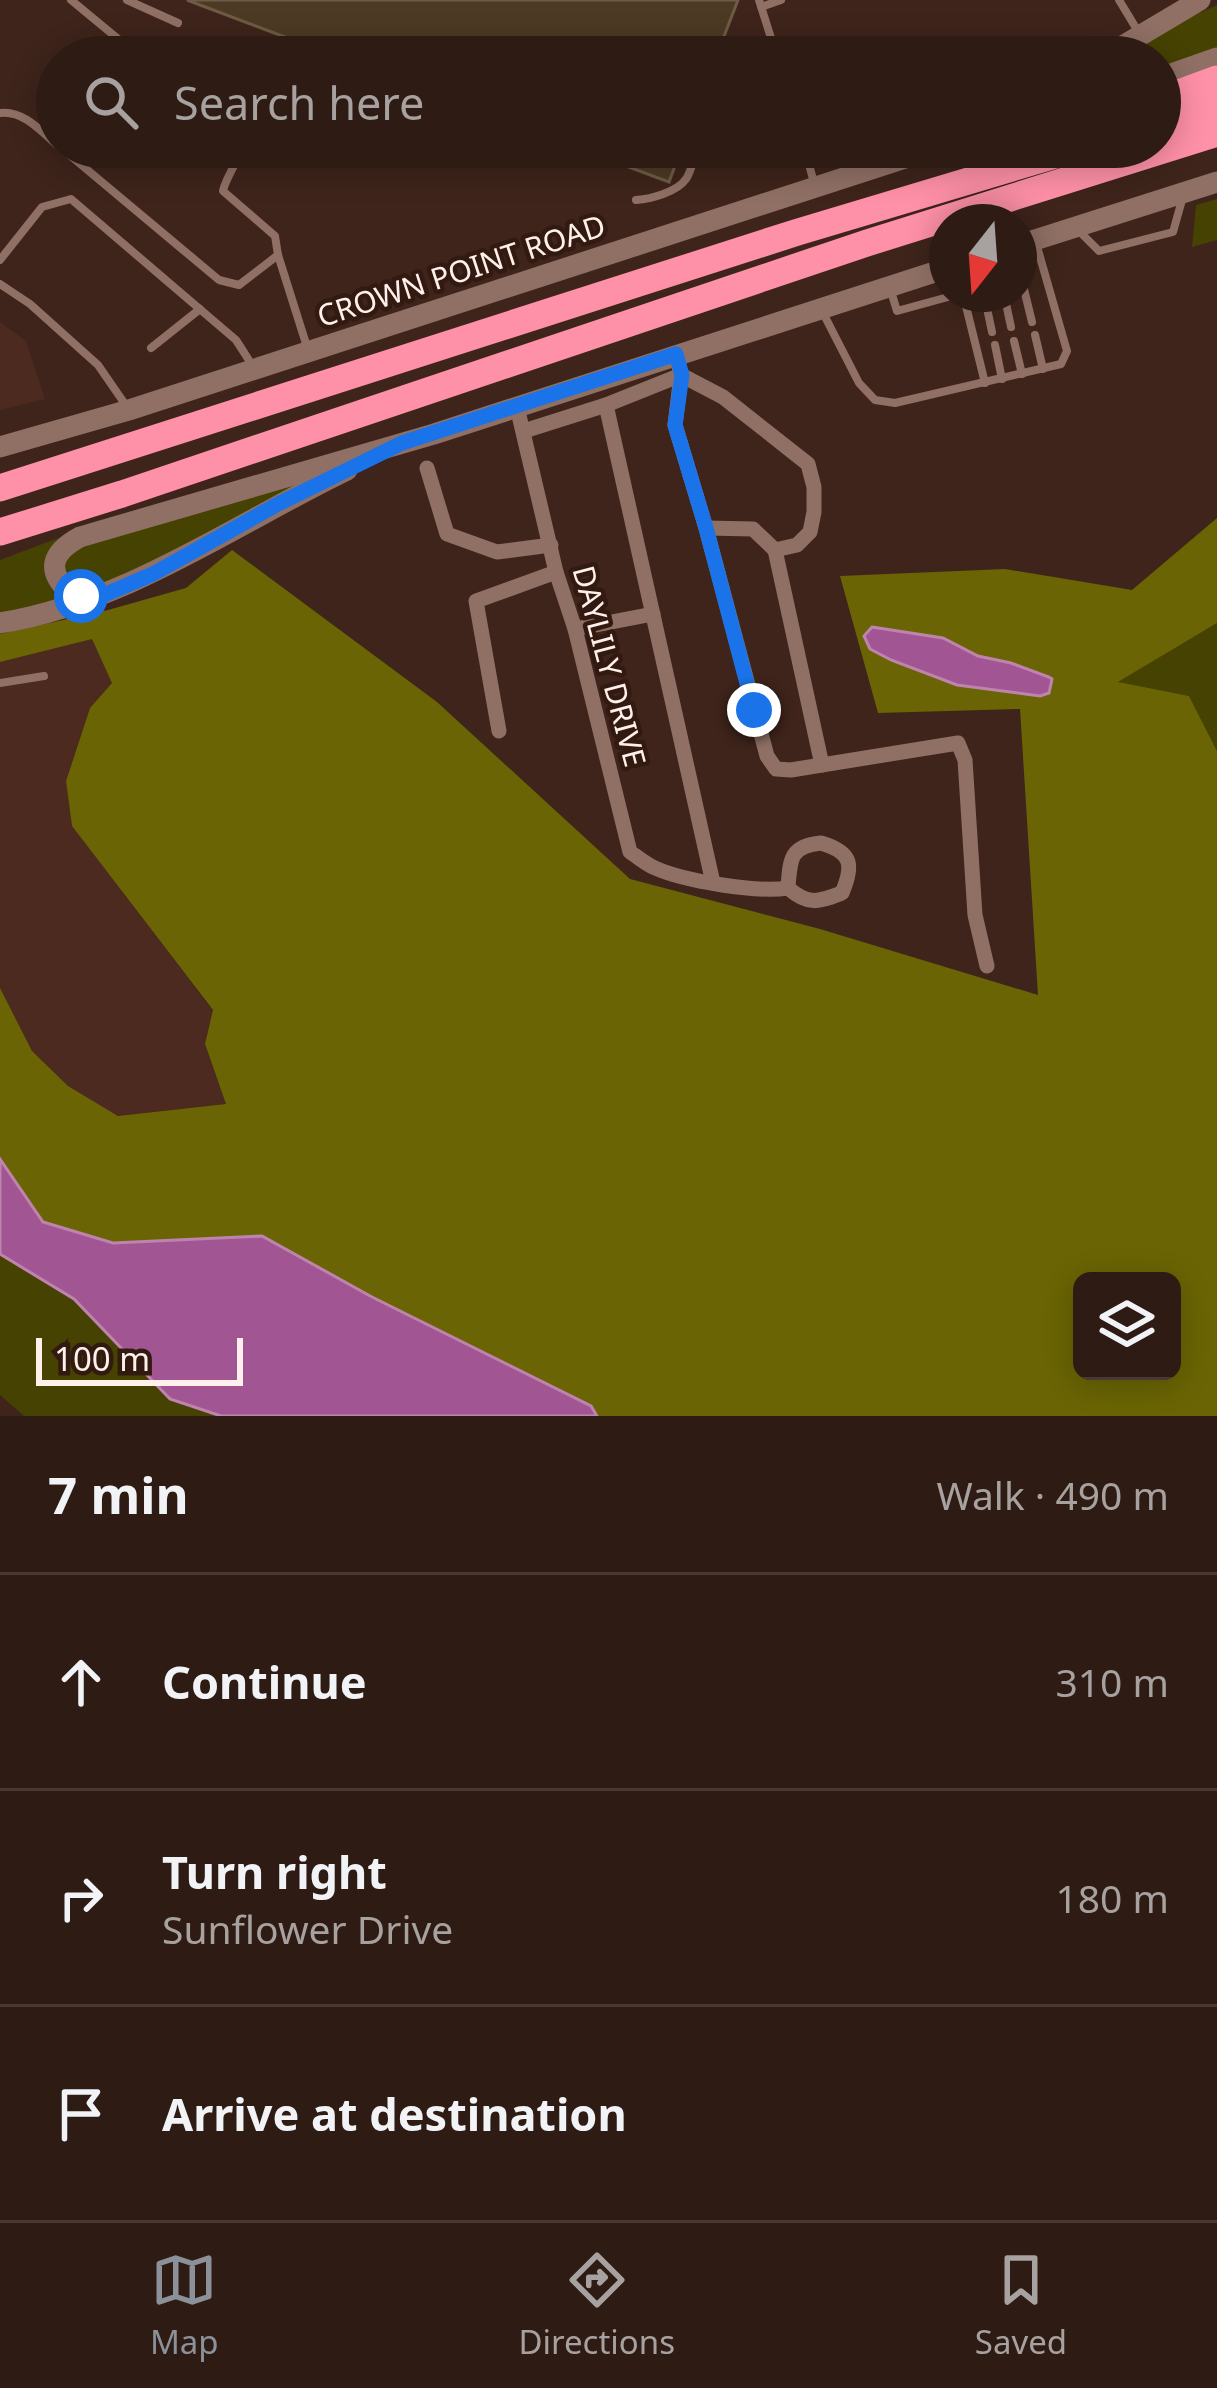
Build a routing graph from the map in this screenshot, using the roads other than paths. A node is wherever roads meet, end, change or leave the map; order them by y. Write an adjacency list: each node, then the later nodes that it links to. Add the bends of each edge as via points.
1 (71, 0): 9 (lane)
2 (127, 0): 7 (lane)
3 (781, 0): 6 (lane)
4 (1119, 0): 8 (lane)
5 (1200, 0): 8 (main road)
6 (760, 3): 10 (lane)
7 (178, 23)
8 (1140, 34): 11 (main road)
9 (115, 36)
10 (770, 36)
11 (1137, 36)
12 (1217, 58): 13 (main road)
13 (1181, 71)
14 (1217, 80): 15 (highway)
15 (1181, 93)
16 (1217, 106): 18 (highway)
17 (0, 112): 19 (lane)
18 (1181, 117)
19 (36, 127)
20 (1217, 133): 21 (highway)
21 (1181, 144)
22 (84, 168): 37 (lane, via 219,280 239,285)
23 (231, 168): 37 (lane, via 223,191 275,236)
24 (690, 168): 33 (lane, via 679,186)
25 (810, 168): 31 (lane)
26 (876, 168): 31 (main road, CROWN POINT ROAD)
27 (965, 168): 34 (highway, via 873,197)
28 (1012, 168): 34 (highway)
29 (1106, 168): 73 (highway)
30 (1217, 182): 32 (main road)
31 (816, 188): 59 (main road, CROWN POINT ROAD)
32 (1184, 192): 35 (main road); 35 (lane, via 1173,232 1099,251)
33 (636, 200)
34 (844, 218): 74 (highway)
35 (1076, 227): 36 (main road)
36 (1037, 239)
37 (278, 255): 59 (lane)
38 (1037, 259): 40 (lane)
39 (0, 260): 47 (lane, via 42,207 71,199)
40 (1044, 271): 41 (lane); 62 (lane, via 1067,351 1061,364)
41 (1037, 273)
42 (929, 274): 44 (main road)
43 (0, 284): 68 (lane, via 98,365)
44 (889, 286): 45 (lane, via 897,310); 46 (main road)
45 (929, 302)
46 (821, 308): 60 (main road); 65 (lane, via 875,400 895,403)
47 (200, 309): 58 (lane); 61 (lane, via 236,340)
48 (966, 312): 65 (lane)
49 (988, 312): 54 (lane)
50 (1008, 312): 53 (lane)
51 (1029, 312): 52 (lane)
52 (1032, 322)
53 (1012, 328)
54 (992, 332)
55 (1035, 335): 62 (lane)
56 (1014, 340): 63 (lane)
57 (995, 345): 64 (lane)
58 (152, 348)
59 (308, 351): 61 (main road, CROWN POINT ROAD)
60 (679, 365): 66 (street); 67 (main road); 75 (street, via 675,425); 79 (street, via 808,464 810,532)
61 (254, 369): 68 (main road, CROWN POINT ROAD)
62 (1043, 369): 63 (lane)
63 (1022, 374): 64 (lane)
64 (1002, 379): 65 (lane)
65 (985, 383)
66 (606, 405): 69 (street); 82 (street)
67 (517, 406): 69 (street, DAYLILY DRIVE); 70 (main road)
68 (129, 410): 71 (main road, CROWN POINT ROAD)
69 (524, 431): 77 (street, DAYLILY DRIVE)
70 (402, 443): 81 (main road); 81 (main road, via 80,537 58,553 56,575 72,594)
71 (0, 447)
72 (427, 468): 77 (street, via 447,534 497,552)
73 (178, 476): 76 (highway); 78 (highway)
74 (0, 488)
75 (706, 528): 79 (street, via 753,529); 88 (street, via 766,756 776,769)
76 (0, 532)
77 (551, 544): 80 (street, DAYLILY DRIVE)
78 (0, 547)
79 (775, 550): 88 (street)
80 (556, 572): 84 (street, DAYLILY DRIVE); 87 (street, via 476,601)
81 (97, 598): 83 (main road)
82 (653, 614): 84 (street); 89 (street)
83 (0, 623)
84 (575, 629): 89 (street, DAYLILY DRIVE, via 630,853 656,869)
85 (44, 676): 86 (lane)
86 (0, 683)
87 (499, 730)
88 (822, 765): 91 (street, via 958,743)
89 (713, 883): 90 (street)
90 (788, 887): 90 (street, via 804,845 839,848 847,859 842,893 820,901)
91 (987, 966)

